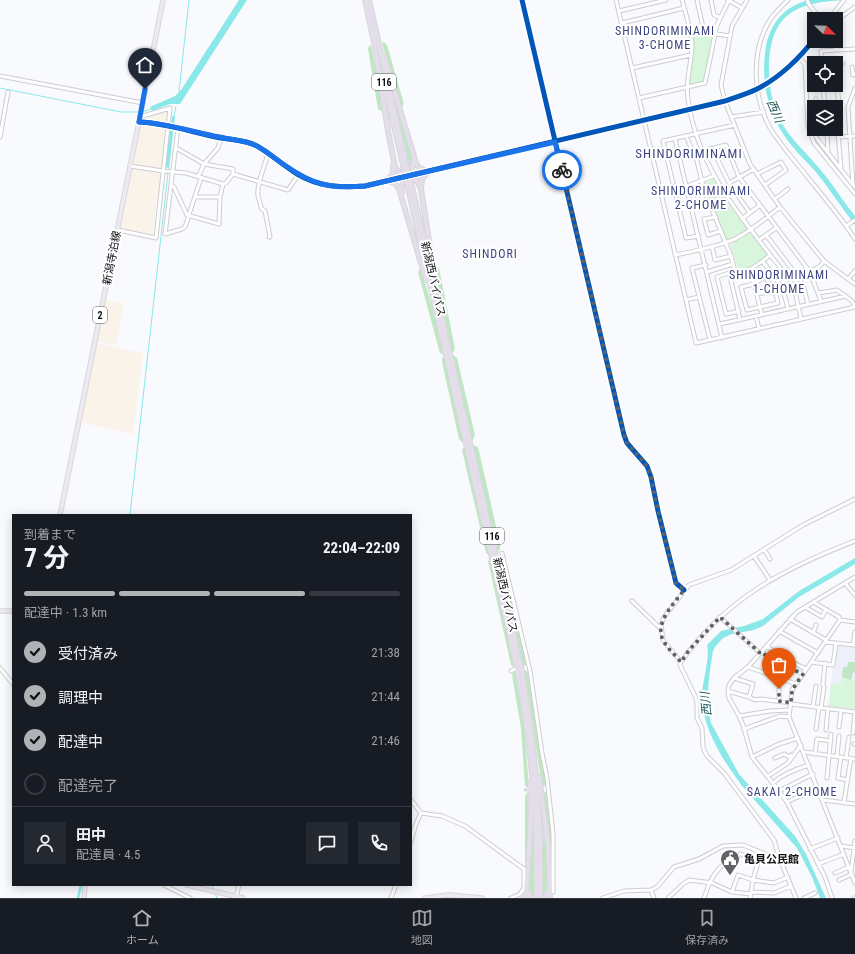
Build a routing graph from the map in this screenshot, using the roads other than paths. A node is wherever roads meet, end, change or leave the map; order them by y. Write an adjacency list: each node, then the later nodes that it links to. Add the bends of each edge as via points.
1 (163, 0): 45 (main road, 新潟寺泊線 / 2)
2 (364, 0): 27 (highway, 116)
3 (369, 0): 27 (highway, 116)
4 (522, 0): 65 (street)
5 (616, 0): 18 (street)
6 (666, 0): 18 (street)
7 (682, 0): 16 (street)
8 (697, 0): 24 (street)
9 (711, 0): 22 (street, via 714,15)
10 (729, 0): 17 (street); 22 (street)
11 (747, 0): 17 (street)
12 (788, 0): 40 (street, via 774,14 764,31 757,60)
13 (807, 0): 19 (street)
14 (843, 1): 20 (street)
15 (855, 7): 21 (street)
16 (684, 8): 23 (street); 25 (street)
17 (742, 8): 28 (street)
18 (619, 11): 23 (street)
19 (815, 12)
20 (834, 12)
21 (843, 16)
22 (719, 17): 26 (street)
23 (622, 23): 36 (street)
24 (704, 32): 25 (street); 26 (street)
25 (690, 33): 32 (street)
26 (715, 33): 28 (street); 39 (street, via 705,83)
27 (375, 35): 66 (highway); 72 (highway); 156 (highway, 新潟西バイパス / 116, bridge)
28 (730, 36): 44 (street, via 721,84)
29 (807, 47): 34 (street)
30 (855, 49): 31 (street)
31 (836, 50): 33 (street, via 821,51)
32 (691, 55): 36 (street); 39 (street)
33 (821, 56)
34 (798, 57): 40 (street); 101 (street, via 805,64 810,136)
35 (852, 67): 37 (street)
36 (632, 68): 43 (street)
37 (855, 74)
38 (0, 76): 45 (street)
39 (687, 87): 43 (street); 46 (street)
40 (758, 88): 44 (street); 47 (street)
41 (855, 88): 59 (street, via 848,107)
42 (8, 92): 61 (street)
43 (639, 98): 50 (street)
44 (725, 101): 46 (street); 49 (street)
45 (142, 105): 48 (main road, 新潟寺泊線 / 2)
46 (690, 110): 50 (street); 55 (street)
47 (764, 112): 49 (street); 115 (street, via 769,127 783,147)
48 (140, 115): 51 (main road, 新潟寺泊線 / 2); 53 (street, via 170,108)
49 (732, 117): 52 (street)
50 (644, 120): 65 (street); 100 (street)
51 (139, 122): 53 (street); 74 (main road, 新潟寺泊線 / 2)
52 (734, 125): 55 (street); 75 (street)
53 (169, 126): 54 (street); 77 (street)
54 (177, 128): 63 (street); 68 (street)
55 (696, 133): 56 (street); 69 (street)
56 (686, 136): 64 (street); 89 (street)
57 (815, 136): 71 (street)
58 (827, 136): 71 (street)
59 (850, 136): 60 (street); 62 (street); 95 (street)
60 (855, 136)
61 (0, 137)
62 (838, 137): 76 (street)
63 (221, 138): 70 (street, via 244,141); 73 (street, via 218,148)
64 (675, 138): 94 (street); 96 (street, via 663,142)
65 (555, 142): 79 (street); 178 (street, via 624,435 627,443 647,466 676,583)
66 (411, 144): 79 (highway, via 417,166); 83 (highway, via 414,164)
67 (712, 148): 69 (street); 86 (street, via 726,144); 90 (street)
68 (175, 149): 73 (street); 78 (street)
69 (702, 151): 84 (street)
70 (268, 154): 82 (street); 87 (street)
71 (828, 154): 76 (street)
72 (392, 158): 83 (highway, via 396,170); 88 (highway, via 392,174)
73 (204, 164): 80 (street, via 232,169); 85 (street)
74 (130, 166): 77 (street); 118 (main road, 新潟寺泊線 / 2)
75 (754, 169): 81 (street); 86 (street)
76 (841, 169): 95 (street)
77 (164, 171): 78 (street); 118 (street, via 156,238)
78 (173, 171): 85 (street); 92 (street)
79 (429, 171): 83 (street); 97 (highway, via 422,179)
80 (233, 174): 87 (street); 91 (street)
81 (757, 174): 93 (street); 93 (street, via 781,162 786,170)
82 (298, 175): 87 (street, via 288,190); 88 (street, via 327,186 344,188)
83 (407, 176): 88 (street); 97 (highway, via 417,181); 107 (highway, via 401,190)
84 (714, 176): 89 (street); 113 (street)
85 (200, 177): 91 (street); 102 (street)
86 (739, 178): 90 (street); 106 (street)
87 (260, 181): 122 (street, via 258,197 266,211)
88 (386, 181): 107 (highway, via 397,186)
89 (702, 181): 94 (street); 98 (street)
90 (729, 183): 109 (street)
91 (223, 184): 103 (street)
92 (171, 185): 110 (street); 110 (street, via 165,234 186,227)
93 (765, 185): 104 (street)
94 (687, 186): 96 (street); 121 (street)
95 (854, 186)
96 (674, 188): 100 (street); 121 (street, via 686,238)
97 (421, 190): 156 (highway)
98 (704, 190): 105 (street); 105 (street, via 696,191 699,205)
99 (788, 190): 104 (street)
100 (661, 191): 128 (street)
101 (855, 194)
102 (195, 197): 103 (street); 110 (street)
103 (220, 197): 110 (street, via 219,224)
104 (775, 199): 108 (street)
105 (709, 203): 112 (street)
106 (760, 205): 109 (street); 111 (street)
107 (404, 206): 156 (highway)
108 (780, 207): 111 (street); 131 (street)
109 (750, 213): 113 (street)
110 (189, 216)
111 (768, 216): 116 (street); 117 (street)
112 (716, 217): 119 (street); 119 (street, via 704,219 708,234)
113 (742, 219): 117 (street)
114 (855, 220): 115 (street)
115 (846, 226): 123 (street)
116 (776, 228): 120 (street); 138 (street)
117 (750, 229): 124 (street); 125 (street)
118 (118, 230): 169 (main road, 新潟寺泊線 / 2)
119 (721, 231): 125 (street)
120 (766, 235): 124 (street); 141 (street)
121 (699, 236): 127 (street)
122 (269, 237)
123 (855, 239)
124 (759, 240): 129 (street)
125 (725, 242): 126 (street); 130 (street)
126 (712, 247): 127 (street); 130 (street, via 715,260)
127 (702, 250): 128 (street); 134 (street)
128 (675, 255): 150 (street)
129 (770, 255): 132 (street); 153 (street, via 794,287)
130 (731, 256): 133 (street)
131 (824, 261): 138 (street); 142 (street)
132 (763, 262): 135 (street); 157 (street, via 780,284)
133 (733, 264): 137 (street); 139 (street)
134 (706, 265): 137 (street); 149 (street, via 692,268)
135 (748, 271): 139 (street); 143 (street)
136 (855, 271): 142 (street)
137 (707, 272): 163 (street)
138 (810, 272): 141 (street); 146 (street)
139 (736, 275): 140 (street)
140 (730, 276): 158 (street); 158 (street, via 729,273 717,277 726,314)
141 (798, 277): 152 (street)
142 (848, 279): 144 (street)
143 (754, 284): 145 (street, via 765,277); 147 (street); 154 (street, via 741,287 747,310)
144 (855, 284)
145 (774, 291): 147 (street); 154 (street, via 778,303)
146 (819, 293): 148 (street, via 837,290); 151 (street)
147 (757, 294): 154 (street)
148 (846, 296): 151 (street); 155 (street)
149 (699, 297): 150 (street); 166 (street)
150 (686, 300): 166 (street, via 696,344)
151 (821, 301): 152 (street)
152 (808, 304): 153 (street)
153 (798, 306): 157 (street); 161 (street)
154 (759, 307): 159 (street)
155 (855, 307): 161 (street)
156 (438, 308): 239 (highway, 新潟西バイパス / 116, via 511,636)
157 (788, 309): 159 (street)
158 (738, 311): 162 (street)
159 (762, 315): 160 (street)
160 (756, 316): 162 (street); 164 (street)
161 (801, 319): 164 (street)
162 (740, 320): 163 (street)
163 (720, 324): 165 (street)
164 (758, 329): 165 (street)
165 (722, 338): 166 (street)
166 (710, 340)
167 (853, 500): 168 (street); 171 (street, via 803,525)
168 (855, 504)
169 (60, 514)
170 (855, 541): 176 (street, via 816,556)
171 (764, 550): 173 (street); 174 (street)
172 (502, 552): 254 (street, via 519,621 526,666 530,671)
173 (754, 556): 176 (street); 178 (street, via 731,570 689,585)
174 (770, 559)
175 (855, 577): 177 (street)
176 (770, 580): 186 (street)
177 (845, 583): 179 (street); 181 (street)
178 (684, 590): 191 (street, via 664,617)
179 (855, 595)
180 (632, 601): 191 (street)
181 (813, 602): 182 (street); 183 (street)
182 (805, 607): 183 (street, via 822,617); 187 (street)
183 (826, 609): 188 (street)
184 (0, 611): 185 (main road)
185 (12, 611)
186 (720, 617): 199 (street); 201 (street)
187 (790, 619): 192 (street); 194 (street)
188 (840, 620): 189 (street); 195 (street)
189 (855, 622)
190 (816, 625): 194 (street)
191 (661, 629): 201 (street, via 663,640)
192 (779, 631): 198 (street); 200 (street)
193 (855, 632): 197 (street)
194 (813, 633): 195 (street)
195 (826, 641): 196 (street); 200 (street)
196 (836, 643): 197 (street); 203 (street, via 833,665)
197 (854, 645)
198 (766, 646): 199 (street); 207 (street)
199 (760, 652): 204 (street); 209 (street)
200 (818, 653): 202 (street)
201 (681, 662): 273 (street, via 680,666 697,703 704,750 767,829 774,840)
202 (811, 662): 203 (street); 207 (street)
203 (825, 664): 220 (street)
204 (748, 667): 210 (street); 212 (street)
205 (0, 668): 211 (street)
206 (515, 669): 208 (street)
207 (806, 669): 209 (street)
208 (511, 671)
209 (803, 674): 212 (street)
210 (734, 678): 215 (street); 216 (street, via 753,684)
211 (12, 683)
212 (796, 684): 218 (street, via 792,690)
213 (816, 686): 219 (street)
214 (779, 689): 217 (street)
215 (728, 690): 216 (street); 225 (street, via 729,698)
216 (749, 697): 217 (street, via 755,700 761,698)
217 (779, 701): 218 (street)
218 (791, 703): 219 (street); 222 (street)
219 (813, 707): 220 (street)
220 (820, 707): 221 (street); 229 (street)
221 (828, 708): 223 (street); 230 (street)
222 (790, 710): 225 (street, via 770,710); 226 (street)
223 (841, 710): 224 (street); 227 (street)
224 (855, 712): 231 (street)
225 (739, 716): 228 (street)
226 (789, 717): 228 (street, via 780,716); 235 (street)
227 (839, 727)
228 (744, 729): 244 (street)
229 (816, 729)
230 (826, 730)
231 (852, 733)
232 (831, 734): 236 (street)
233 (839, 736): 242 (street)
234 (849, 737): 246 (street)
235 (798, 738): 237 (street); 244 (street, via 779,744)
236 (831, 740): 240 (street, via 817,739); 241 (street)
237 (801, 745): 238 (street); 245 (street, via 790,757 784,754); 250 (street, via 788,763)
238 (804, 752): 240 (street); 248 (street)
239 (532, 753): 290 (highway); 291 (highway, 新潟西バイパス / 116); 294 (highway, via 539,775)
240 (815, 754): 241 (street)
241 (829, 755): 242 (street); 251 (street)
242 (836, 756): 243 (street)
243 (841, 757): 246 (street); 252 (street, via 838,778)
244 (752, 758): 250 (street)
245 (775, 758)
246 (846, 758): 247 (street)
247 (853, 758): 252 (street)
248 (808, 764): 249 (street); 253 (street)
249 (812, 774): 256 (street); 257 (street)
250 (768, 776): 253 (street)
251 (827, 778)
252 (848, 780): 261 (street)
253 (773, 783): 256 (street)
254 (548, 788): 255 (street); 294 (street, via 552,833)
255 (544, 789)
256 (779, 791): 260 (street)
257 (820, 793): 258 (street); 260 (street, via 800,796)
258 (823, 800): 261 (street); 264 (street)
259 (412, 801): 263 (street)
260 (786, 802): 269 (street)
261 (844, 802): 262 (street)
262 (855, 804)
263 (421, 813): 265 (street); 307 (street, via 442,816 465,826 524,869 523,890)
264 (838, 838): 267 (street); 269 (street)
265 (412, 839)
266 (855, 841): 268 (street)
267 (841, 846): 268 (street); 272 (street)
268 (855, 848): 279 (street)
269 (810, 849): 276 (street)
270 (762, 852): 273 (street); 274 (street); 293 (street, via 740,845 720,847 699,859 674,867 657,887)
271 (740, 854): 274 (street)
272 (844, 854): 276 (street); 277 (street)
273 (779, 857): 280 (street)
274 (759, 860): 281 (street)
275 (725, 863): 283 (street, via 712,877)
276 (818, 864): 322 (street)
277 (849, 867): 278 (street); 279 (street)
278 (835, 873)
279 (851, 874): 282 (street); 284 (street, via 841,879)
280 (788, 877): 281 (street, via 774,883); 292 (street)
281 (753, 880): 295 (street, via 738,875); 298 (street)
282 (855, 883)
283 (710, 884): 295 (street); 316 (street, via 688,881); 317 (street)
284 (844, 884)
285 (86, 886): 300 (main road)
286 (166, 886): 301 (street)
287 (191, 886): 299 (main road)
288 (239, 886): 299 (street)
289 (396, 886): 303 (street)
290 (527, 886): 308 (highway); 309 (highway)
291 (539, 886): 310 (highway, 116); 311 (highway, 116)
292 (791, 886): 296 (street); 320 (street)
293 (651, 890): 314 (street, via 624,891); 315 (street)
294 (551, 891): 312 (highway); 313 (highway)
295 (734, 892): 298 (street); 318 (street)
296 (773, 893): 298 (street); 319 (street)
297 (815, 893): 321 (street)
298 (751, 895)
299 (236, 897): 302 (main road)
300 (84, 898)
301 (190, 898)
302 (243, 898)
303 (391, 898)
304 (425, 898): 305 (main road, via 449,895)
305 (477, 898): 306 (main road)
306 (482, 898)
307 (511, 898)
308 (523, 898)
309 (531, 898)
310 (536, 898)
311 (540, 898)
312 (544, 898)
313 (550, 898)
314 (603, 898)
315 (654, 898)
316 (668, 898)
317 (704, 898)
318 (734, 898)
319 (776, 898)
320 (796, 898)
321 (804, 898)
322 (832, 898)

